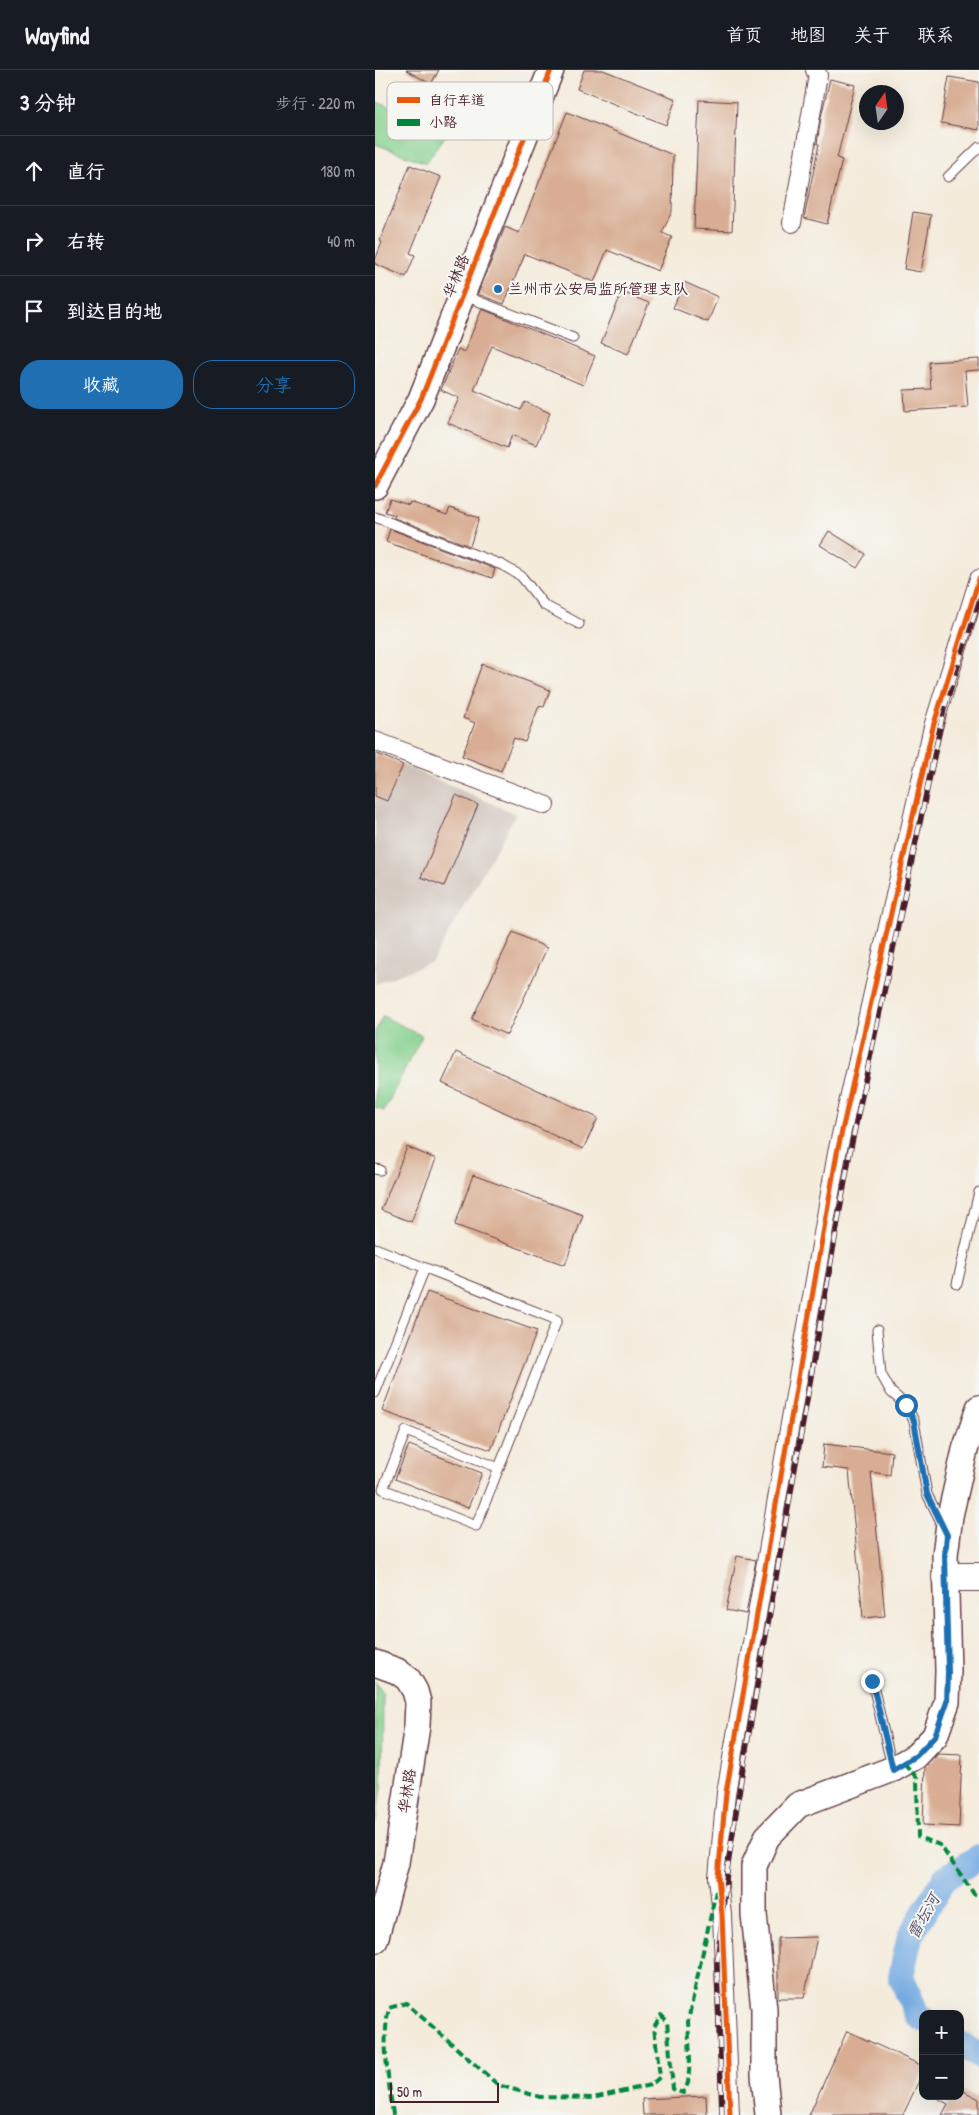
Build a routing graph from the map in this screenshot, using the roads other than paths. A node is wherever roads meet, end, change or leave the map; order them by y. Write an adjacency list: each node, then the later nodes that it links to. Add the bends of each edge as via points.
1 (551, 70): 3 (street, 华林路)
2 (815, 70): 7 (street, via 818,75)
3 (546, 82)
4 (523, 140): 8 (street, 华林路)
5 (979, 147): 6 (lane)
6 (948, 177)
7 (792, 223)
8 (462, 295): 9 (lane); 10 (street, 华林路, via 421,399)
9 (573, 338)
10 (376, 481)
11 (375, 517): 13 (lane, via 502,565 521,576 544,605)
12 (979, 579): 33 (street, via 933,727 837,1153 726,1793 718,1877)
13 (579, 624)
14 (375, 741): 15 (street)
15 (545, 805)
16 (979, 1192): 19 (lane)
17 (375, 1248): 18 (lane)
18 (425, 1268): 21 (lane); 24 (lane, via 557,1320)
19 (957, 1284)
20 (877, 1330): 25 (lane, via 881,1374 891,1392 906,1405 914,1421 927,1494)
21 (375, 1392)
22 (979, 1408): 23 (street)
23 (975, 1434): 25 (street, via 965,1450)
24 (499, 1468): 24 (lane, via 476,1526 383,1489 406,1431)
25 (947, 1535): 26 (street)
26 (946, 1577): 27 (highway); 30 (street, via 947,1702 935,1736 916,1756)
27 (979, 1577)
28 (375, 1663): 31 (street, 华林路, via 408,1679 418,1702 396,1863)
29 (872, 1681): 30 (lane)
30 (893, 1770): 34 (street, via 798,1805 767,1837 754,1866 754,1914)
31 (378, 1914): 32 (street, 华林路)
32 (375, 1940)
33 (730, 2115)
34 (768, 2115)

